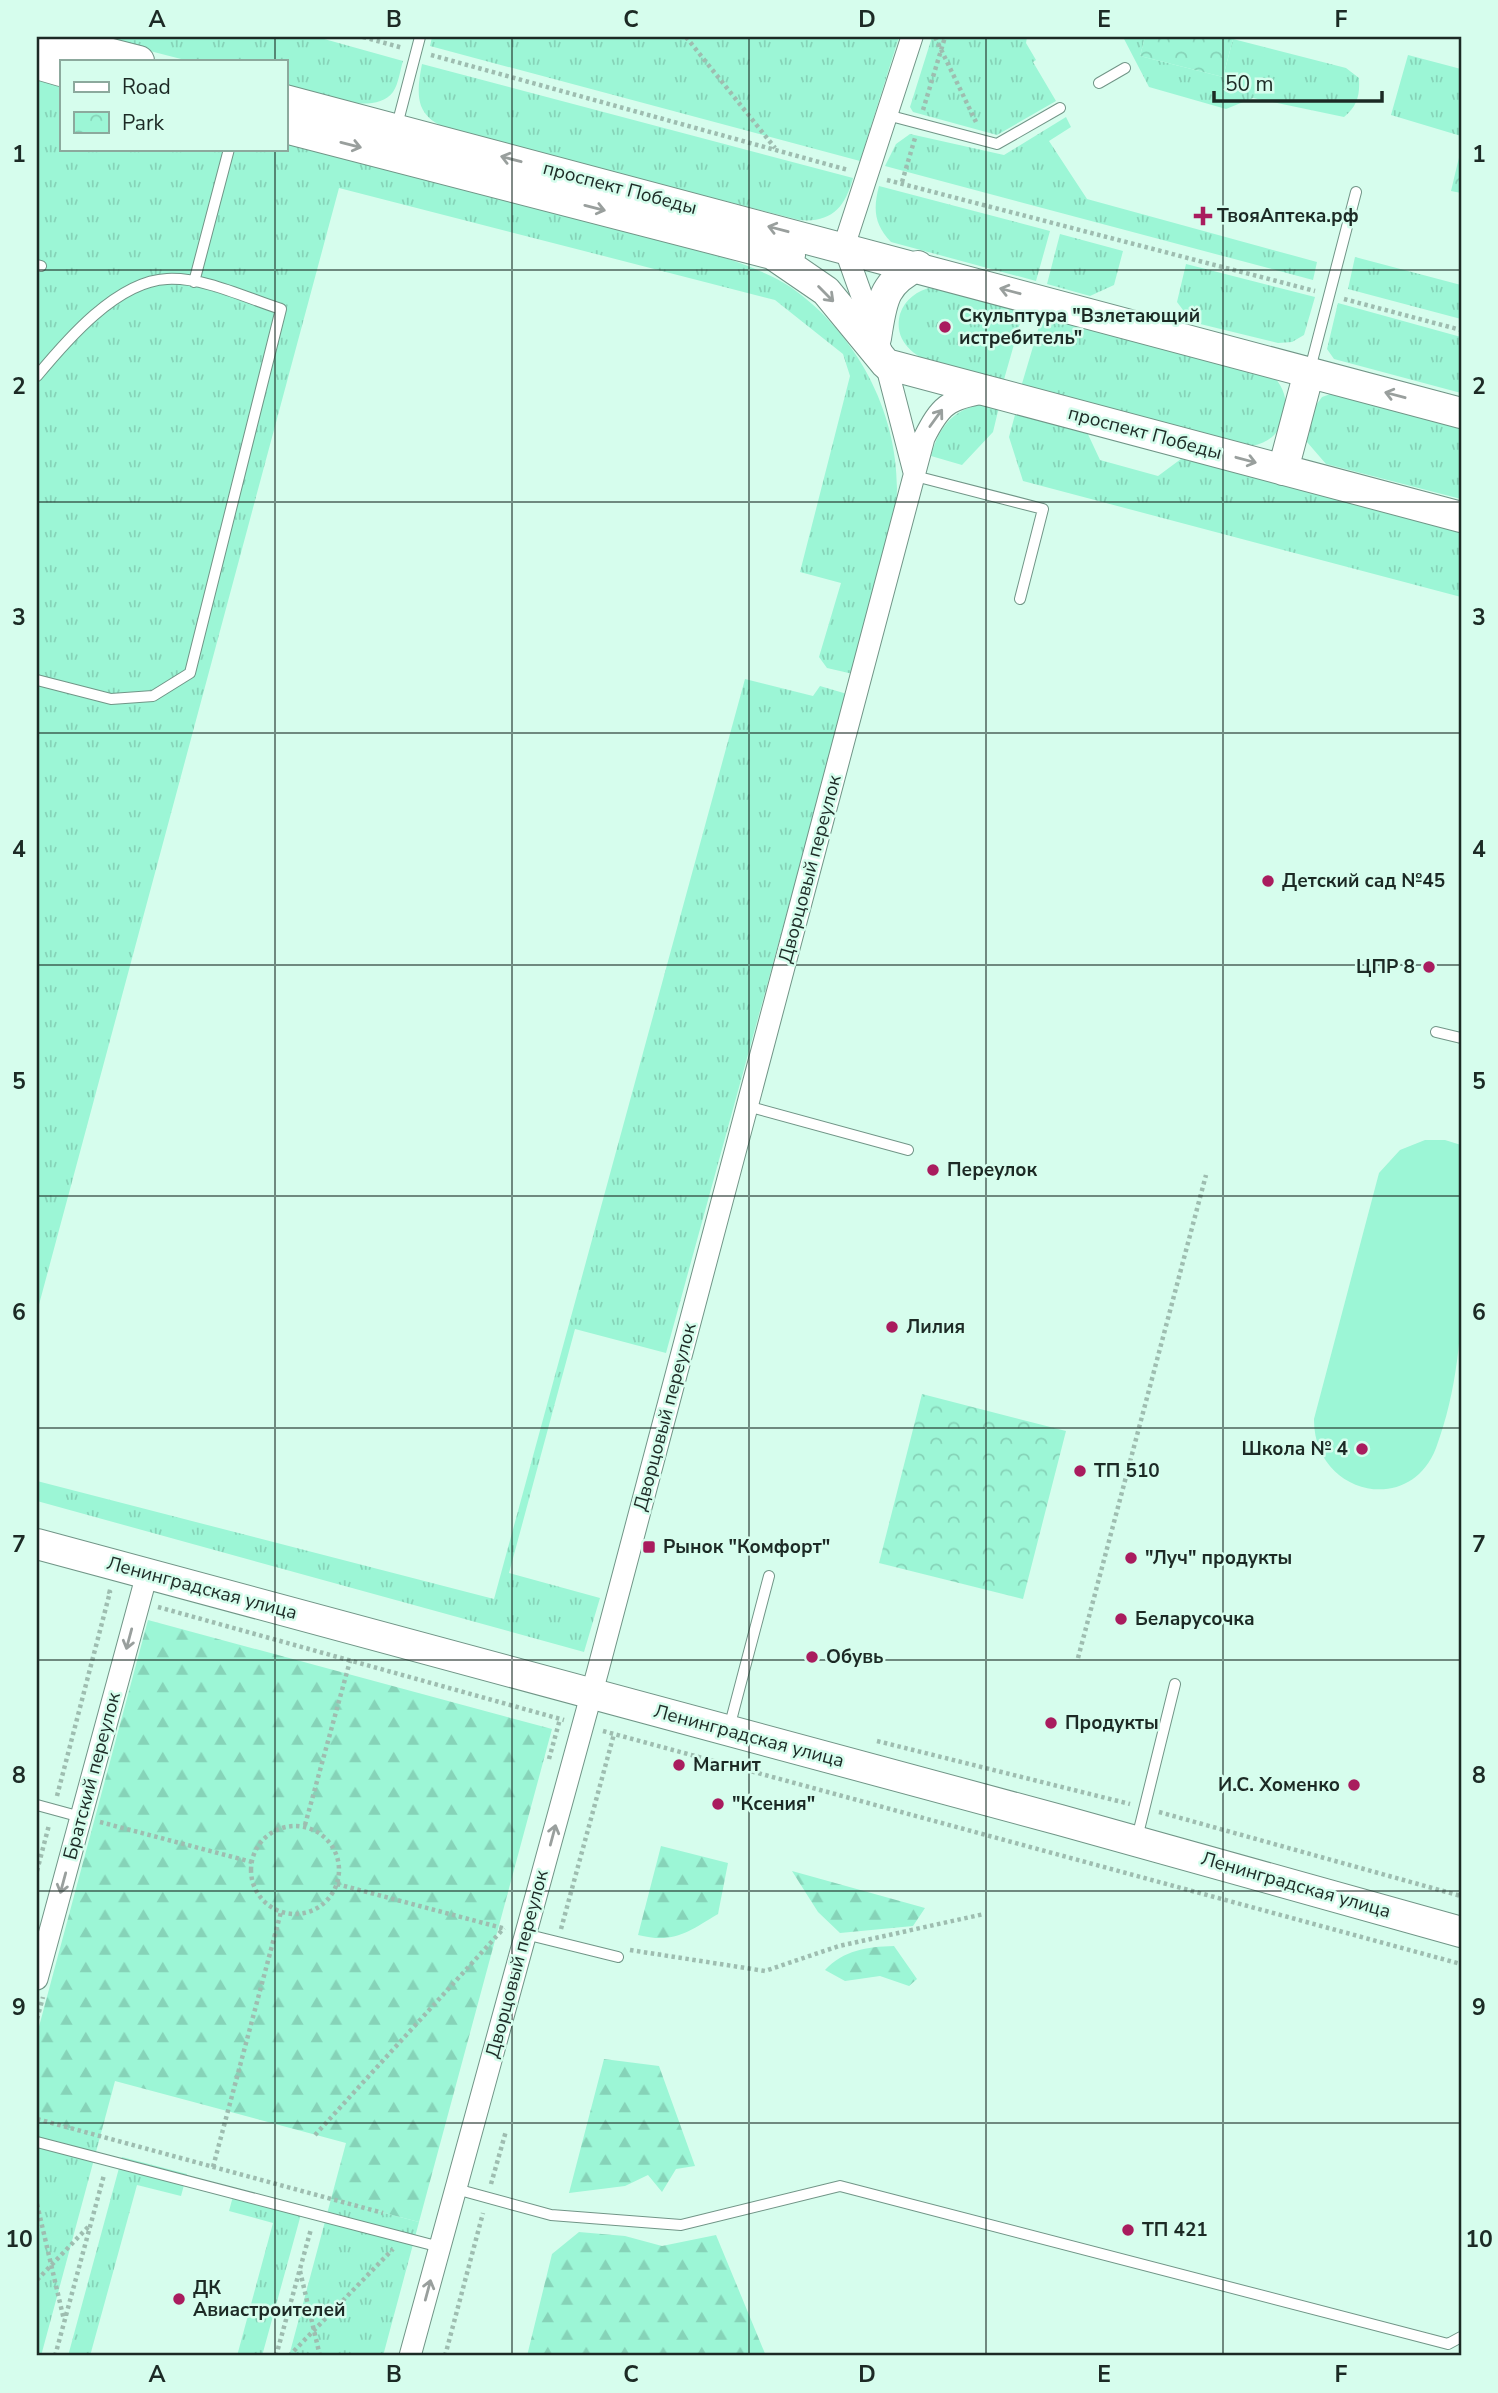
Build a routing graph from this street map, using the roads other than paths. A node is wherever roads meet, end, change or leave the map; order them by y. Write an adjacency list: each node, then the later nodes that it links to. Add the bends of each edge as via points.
1 (45, 37): 4 (main road)
2 (420, 37): 13 (lane)
3 (912, 37): 11 (street)
4 (135, 60)
5 (37, 64): 7 (main road)
6 (1125, 68): 8 (lane)
7 (60, 71)
8 (1100, 83)
9 (287, 101): 13 (main road, проспект Победы)
10 (1060, 108): 11 (lane, via 997,144)
11 (887, 115): 16 (street)
12 (287, 128): 13 (main road, проспект Победы, one-way to 13)
13 (392, 142): 16 (main road, проспект Победы, one-way to 13); 17 (main road, проспект Победы, one-way to 17)
14 (229, 150): 19 (lane)
15 (1356, 192): 21 (lane)
16 (844, 246): 17 (main road, проспект Победы, via 812,257); 18 (main road, проспект Победы); 20 (street)
17 (772, 254): 20 (main road, проспект Победы, one-way to 20, via 826,291)
18 (918, 266): 20 (main road, via 899,275 883,297); 21 (main road, проспект Победы, one-way to 18)
19 (194, 282): 22 (lane, via 166,279 135,286 88,321); 29 (lane, via 281,309 190,674 153,696 111,699)
20 (881, 351): 23 (main road, проспект Победы); 26 (street, Дворцовый переулок)
21 (1309, 372): 24 (main road, проспект Победы, one-way to 21); 25 (main road)
22 (37, 376)
23 (990, 392): 25 (main road, проспект Победы, one-way to 25); 26 (street, Дворцовый переулок, one-way to 23, via 924,438 936,414 956,398)
24 (1461, 413)
25 (1283, 470): 27 (main road, проспект Победы)
26 (915, 476): 28 (lane, via 1043,509); 32 (street, Дворцовый переулок)
27 (1461, 517)
28 (1020, 599)
29 (37, 680)
30 (1436, 1032): 31 (lane)
31 (1461, 1038)
32 (747, 1106): 33 (lane); 38 (street, Дворцовый переулок)
33 (908, 1150)
34 (37, 1544): 36 (main road, Ленинградская улица)
35 (769, 1576): 39 (lane)
36 (143, 1588): 38 (main road, Ленинградская улица); 41 (street, Братский переулок, one-way to 41)
37 (1175, 1684): 42 (lane)
38 (591, 1693): 39 (main road, Ленинградская улица); 44 (street, Дворцовый переулок, one-way to 38)
39 (728, 1730): 42 (main road, Ленинградская улица)
40 (37, 1805): 41 (lane)
41 (86, 1818): 46 (street, Братский переулок, one-way to 46)
42 (1136, 1840): 43 (main road, Ленинградская улица)
43 (1461, 1931)
44 (526, 1934): 45 (lane); 48 (street, Дворцовый переулок)
45 (620, 1953)
46 (37, 1979)
47 (37, 2141): 49 (lane)
48 (456, 2189): 49 (street, Дворцовый переулок); 50 (lane, via 551,2215 681,2225 840,2186 1448,2344)
49 (440, 2248): 51 (street, Дворцовый переулок, one-way to 49)
50 (1461, 2337)
51 (410, 2356)

